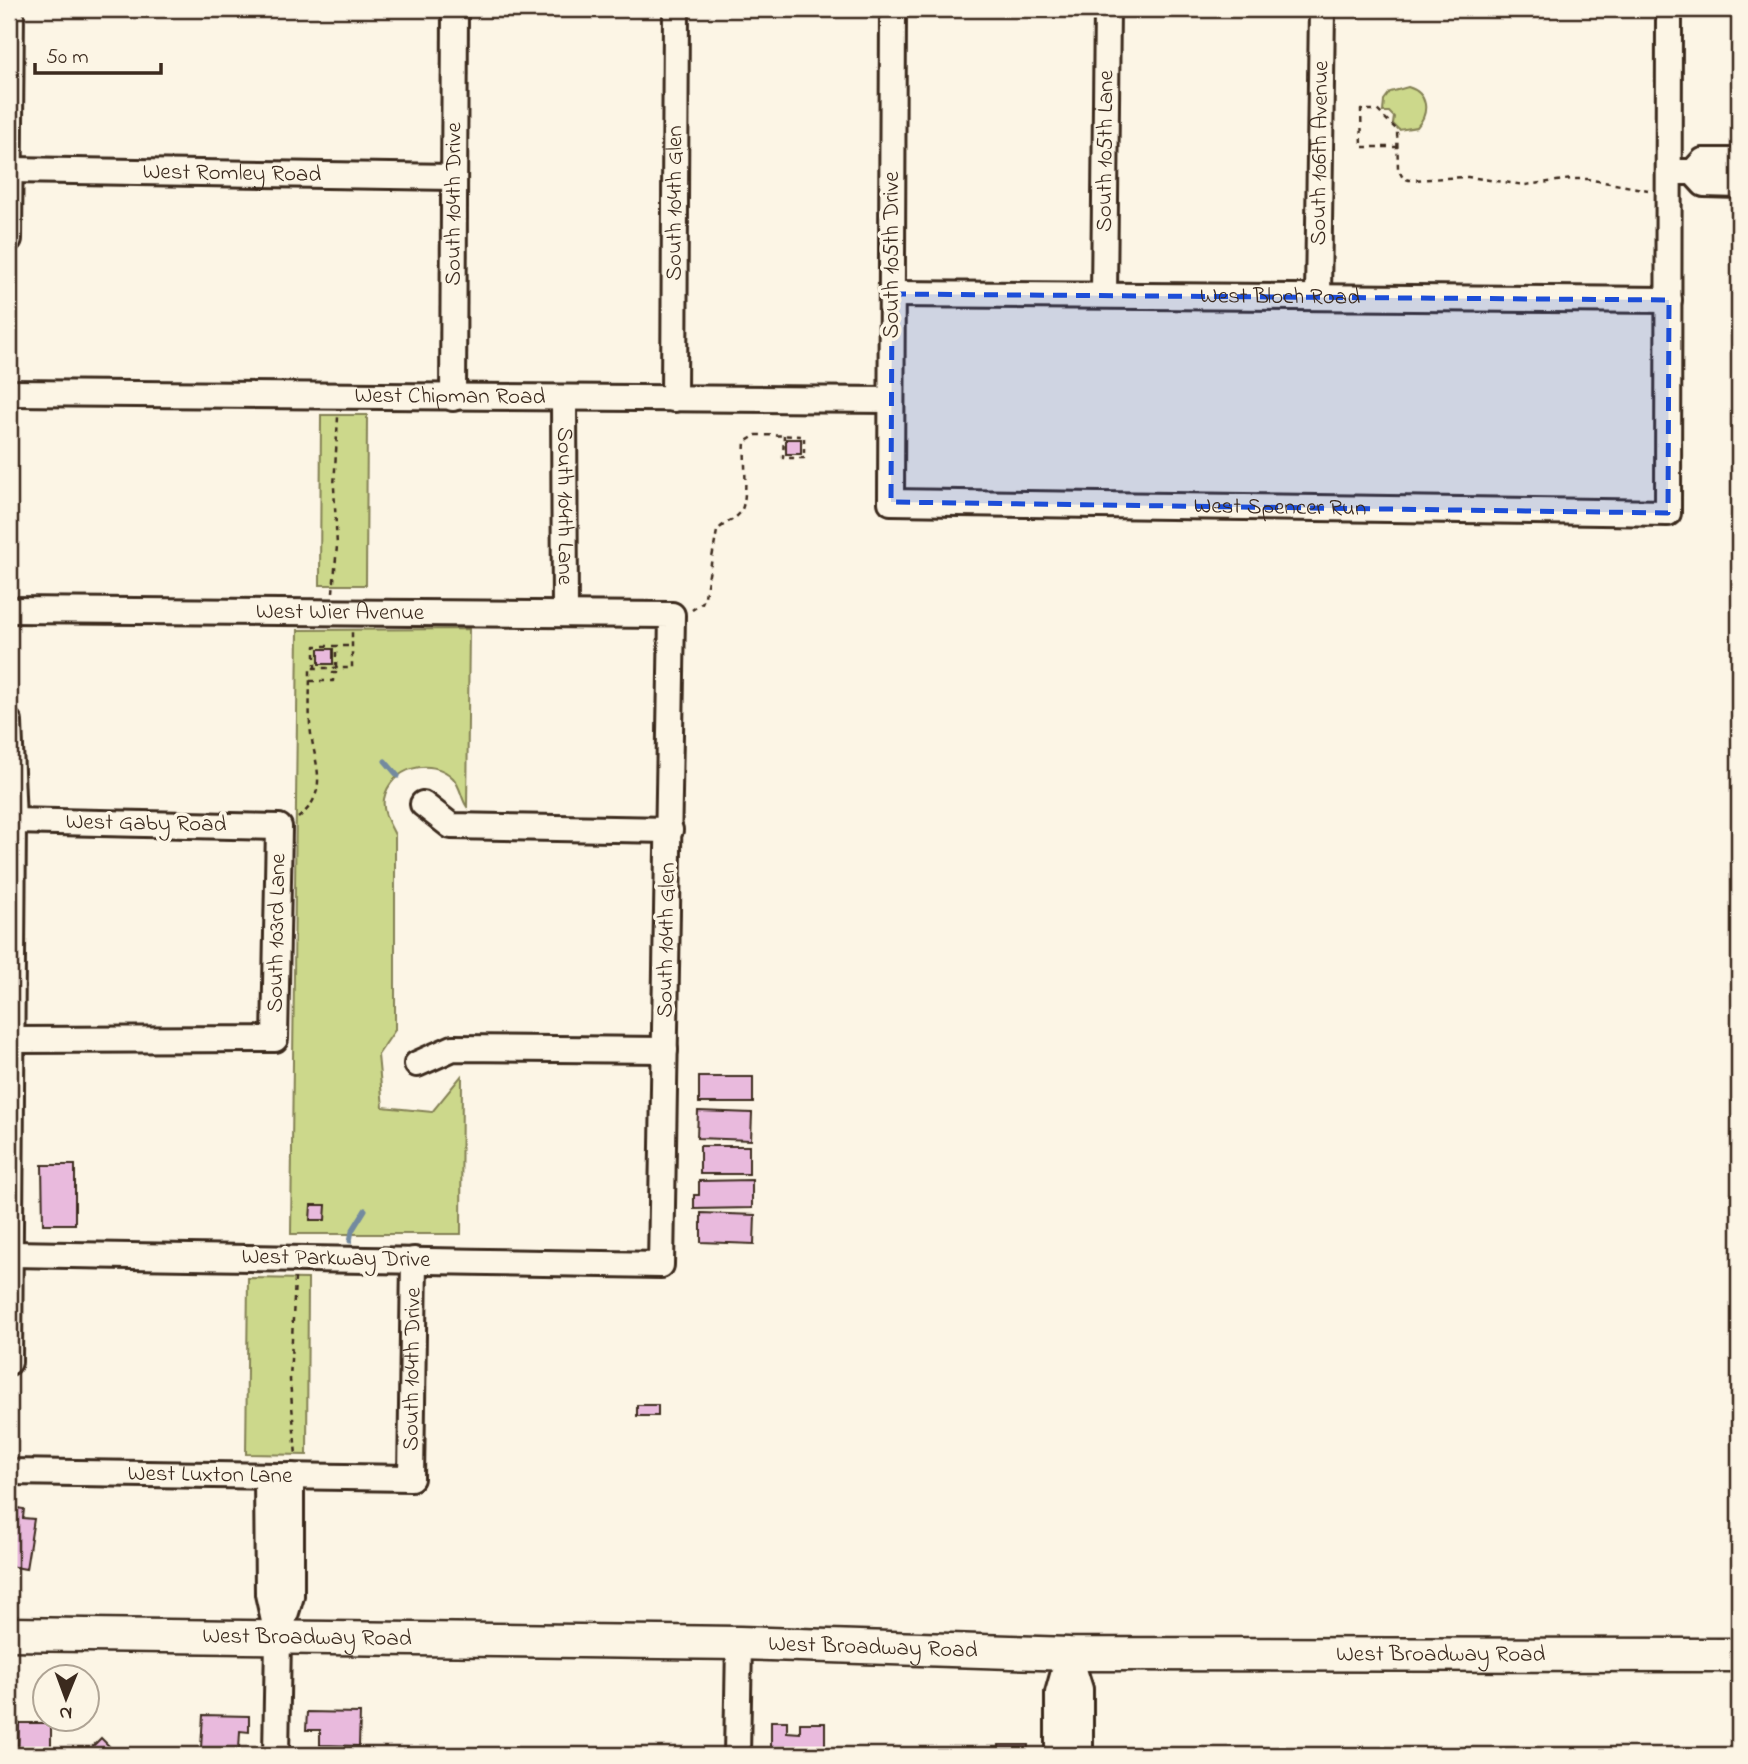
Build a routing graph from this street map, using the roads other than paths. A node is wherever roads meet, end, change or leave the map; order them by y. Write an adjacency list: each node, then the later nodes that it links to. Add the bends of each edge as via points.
1 (11, 9): 8 (street)
2 (455, 9): 11 (street, South 104th Drive)
3 (676, 9): 22 (street, South 104th Glen)
4 (893, 9): 15 (street, South 105th Drive)
5 (1107, 9): 16 (street, South 105th Lane)
6 (1322, 9): 17 (street, South 106th Avenue)
7 (1669, 9): 12 (street)
8 (9, 43): 10 (street)
9 (1739, 161): 12 (street, via 1703,160)
10 (10, 170): 11 (street, West Romley Road); 14 (street)
11 (454, 177): 20 (street, South 104th Drive)
12 (1677, 179): 13 (street); 18 (street)
13 (1739, 185)
14 (9, 239)
15 (892, 294): 16 (street, West Bloch Road); 23 (street, South 105th Drive)
16 (1104, 295): 17 (street, West Bloch Road)
17 (1318, 297): 18 (street, West Bloch Road)
18 (1669, 300): 24 (street, West Spencer Run, via 1668,513)
19 (9, 393): 20 (street, West Chipman Road)
20 (453, 398): 21 (street, West Chipman Road)
21 (564, 398): 22 (street, West Chipman Road); 26 (street, South 104th Lane)
22 (674, 399): 23 (street, West Chipman Road)
23 (891, 400): 24 (street, South 105th Drive)
24 (891, 502)
25 (9, 610): 26 (street, West Wier Avenue)
26 (565, 614): 27 (street, West Wier Avenue)
27 (672, 615): 32 (street, South 104th Glen)
28 (9, 722): 30 (street)
29 (424, 804): 32 (street, via 451,826)
30 (13, 821): 31 (street, West Gaby Road); 33 (street)
31 (279, 827): 34 (street, South 103rd Lane, via 275,1039)
32 (670, 830): 35 (street, South 104th Glen)
33 (10, 928): 34 (street)
34 (10, 1040): 37 (street)
35 (664, 1050): 36 (street, via 453,1048); 39 (street, South 104th Glen)
36 (417, 1064)
37 (10, 1254): 38 (street, West Parkway Drive); 40 (street)
38 (414, 1261): 39 (street, West Parkway Drive); 43 (street, South 104th Drive)
39 (661, 1265)
40 (9, 1362)
41 (9, 1472): 42 (street, West Luxton Lane)
42 (291, 1476): 43 (street, West Luxton Lane); 45 (street, via 268,1594)
43 (411, 1478)
44 (9, 1634): 45 (main road, West Broadway Road)
45 (278, 1639): 46 (main road, West Broadway Road); 49 (street)
46 (739, 1643): 47 (main road, West Broadway Road); 50 (street)
47 (1069, 1654): 48 (main road, West Broadway Road); 51 (street, via 1058,1693); 52 (street, via 1080,1689)
48 (1739, 1656)
49 (276, 1755)
50 (737, 1755)
51 (1058, 1755)
52 (1080, 1755)

